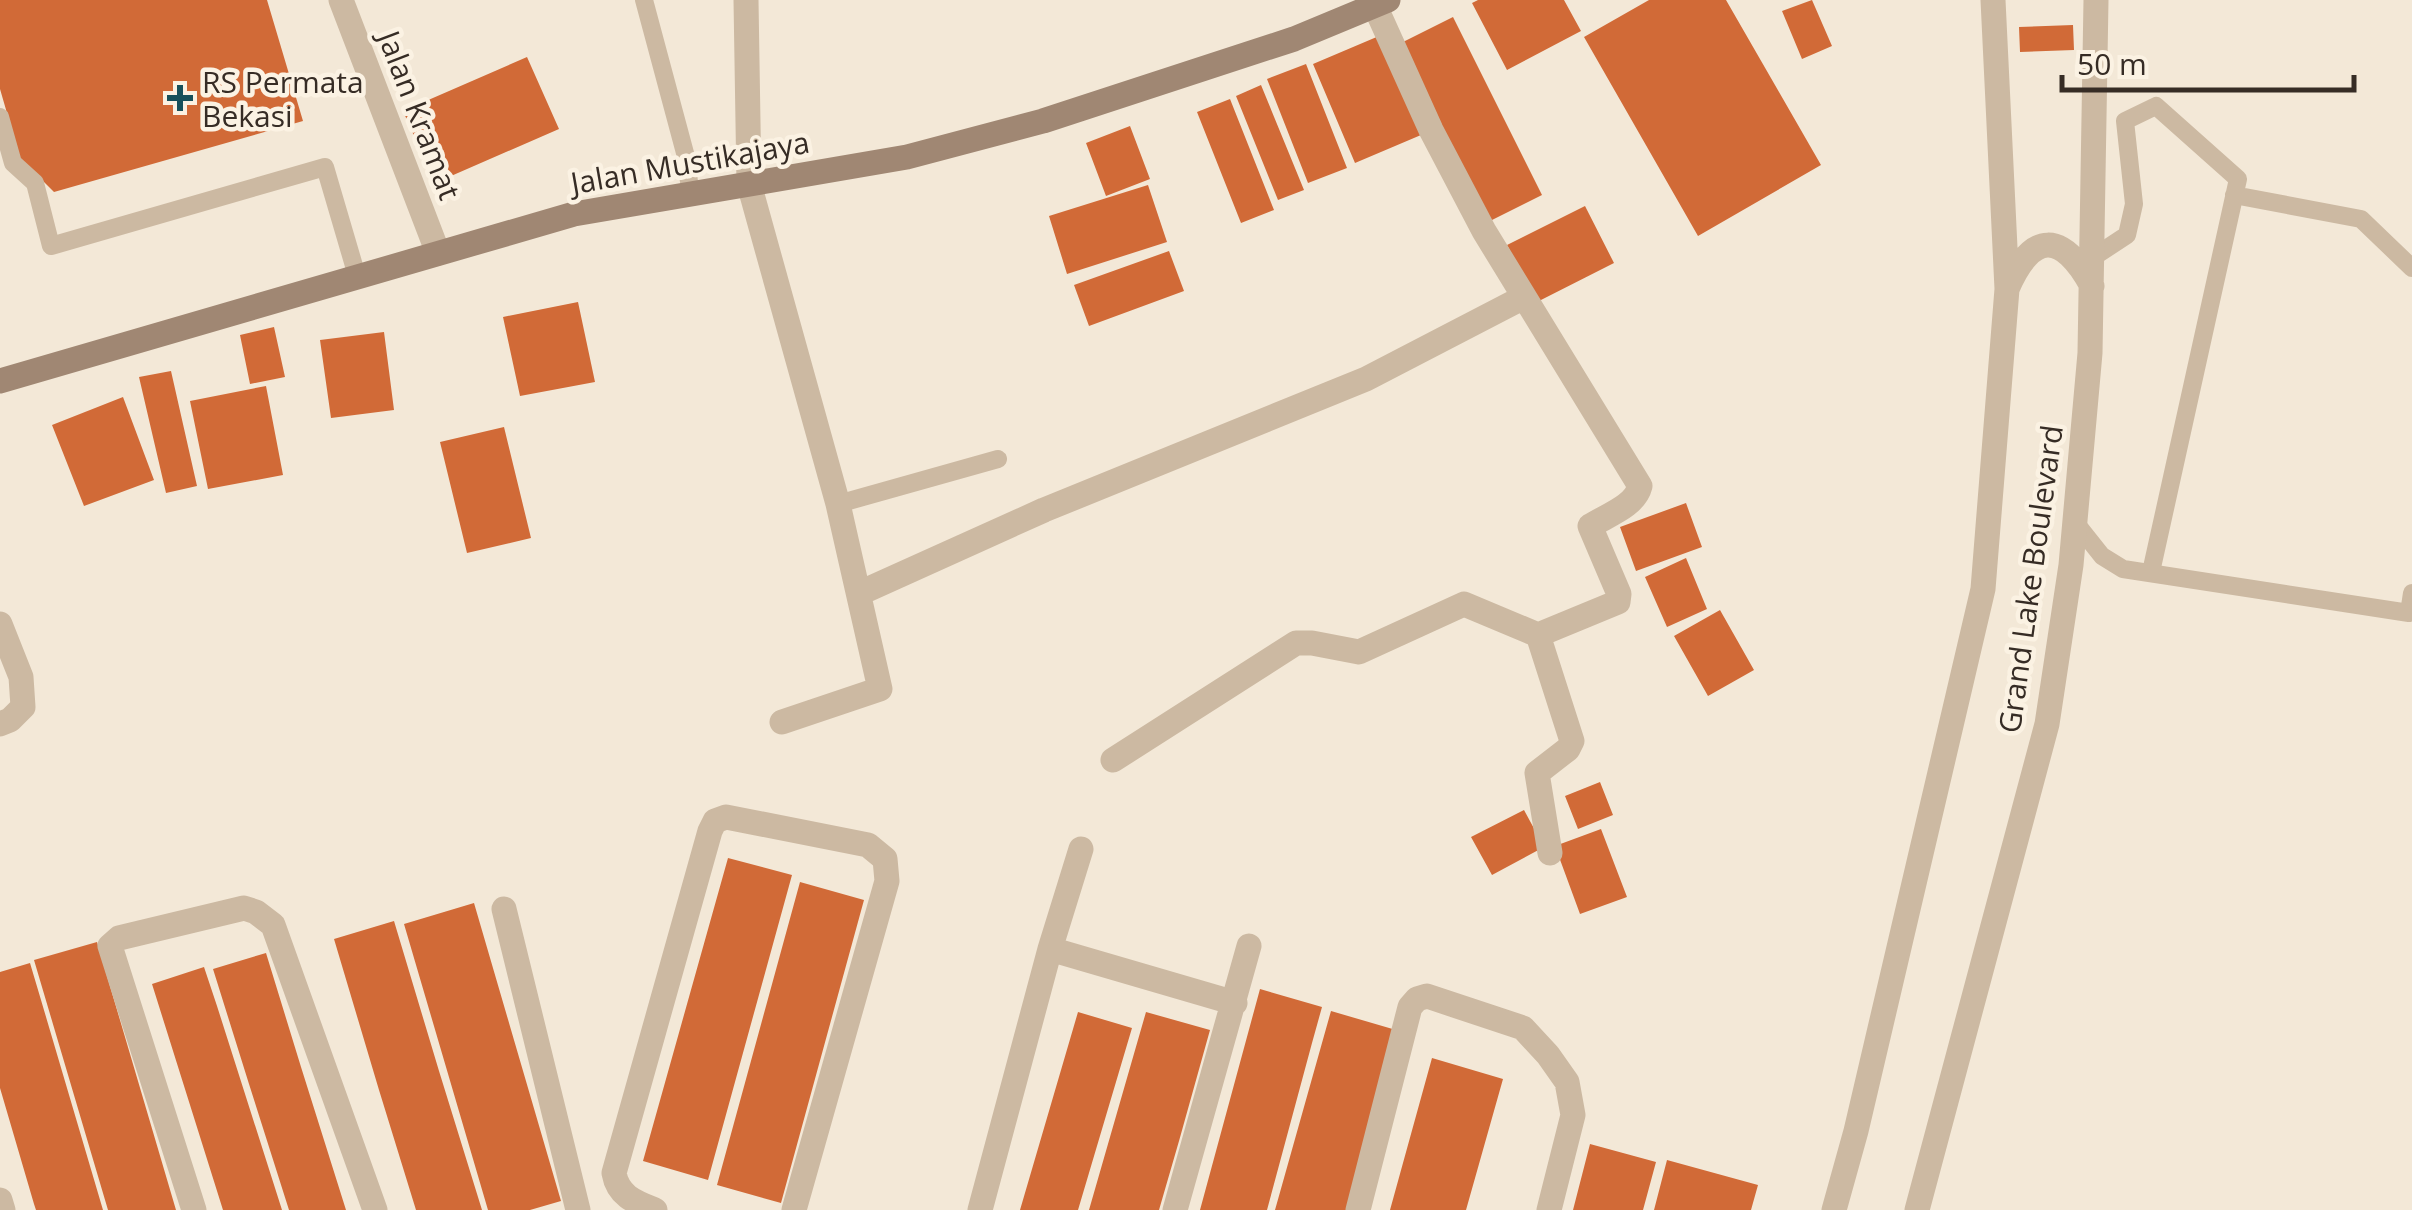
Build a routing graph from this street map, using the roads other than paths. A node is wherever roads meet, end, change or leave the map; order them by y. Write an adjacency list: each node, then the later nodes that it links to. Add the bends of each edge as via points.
1 (341, 0): 11 (street, Jalan Kramat)
2 (644, 0): 10 (lane)
3 (746, 0): 8 (street)
4 (1993, 0): 16 (street, Grand Lake Boulevard)
5 (2096, 0): 12 (street, Grand Lake Boulevard)
6 (1382, 3): 8 (main road, Jalan Mustikajaya, via 1294,39 1043,121 908,156); 17 (street, via 1431,130)
7 (0, 117): 14 (lane, via 13,164 35,183 51,246 326,168)
8 (749, 184): 10 (main road, Jalan Mustikajaya); 20 (street)
9 (2234, 195): 12 (lane, via 2238,180 2156,106 2125,121 2134,204 2127,235); 13 (lane, via 2360,219); 22 (lane)
10 (691, 196): 11 (main road, Jalan Mustikajaya, via 574,214)
11 (438, 253): 14 (main road, Jalan Mustikajaya)
12 (2092, 258): 15 (street, Grand Lake Boulevard)
13 (2412, 268)
14 (357, 276): 18 (main road, Jalan Mustikajaya)
15 (2092, 286): 16 (street, via 2080,264 2048,243 2016,266); 21 (street, Grand Lake Boulevard)
16 (2007, 289): 47 (street, Grand Lake Boulevard, via 1983,590)
17 (1524, 297): 24 (street, via 1366,379 1044,510); 26 (street, via 1640,486 1631,502 1590,526 1618,602)
18 (0, 381)
19 (998, 459): 20 (lane)
20 (838, 504): 24 (street)
21 (2075, 522): 22 (lane, via 2102,556 2123,569); 48 (street, Grand Lake Boulevard, via 2048,724)
22 (2151, 572): 23 (lane, via 2409,613)
23 (2412, 593)
24 (860, 594): 27 (street, via 880,689)
25 (0, 624): 28 (street, via 24,693 23,707)
26 (1538, 635): 29 (street, via 1464,604 1358,652 1296,643); 31 (street, via 1572,741 1537,774)
27 (782, 722)
28 (0, 724)
29 (1113, 760)
30 (1081, 848): 34 (street)
31 (1550, 853)
32 (504, 909): 40 (street)
33 (1249, 946): 35 (street)
34 (1050, 949): 35 (street); 43 (street)
35 (1235, 1003): 44 (street)
36 (0, 1200): 37 (street)
37 (3, 1210)
38 (194, 1210): 39 (street, via 110,946 119,938 244,908 273,925)
39 (375, 1210)
40 (578, 1210)
41 (655, 1210): 42 (street, via 623,1194 614,1173 710,831 726,817 868,845 885,858 887,881)
42 (794, 1210)
43 (980, 1210)
44 (1175, 1210)
45 (1358, 1210): 46 (street, via 1410,1007 1427,996 1523,1028 1567,1082 1573,1115)
46 (1549, 1210)
47 (1834, 1210)
48 (1918, 1210)

